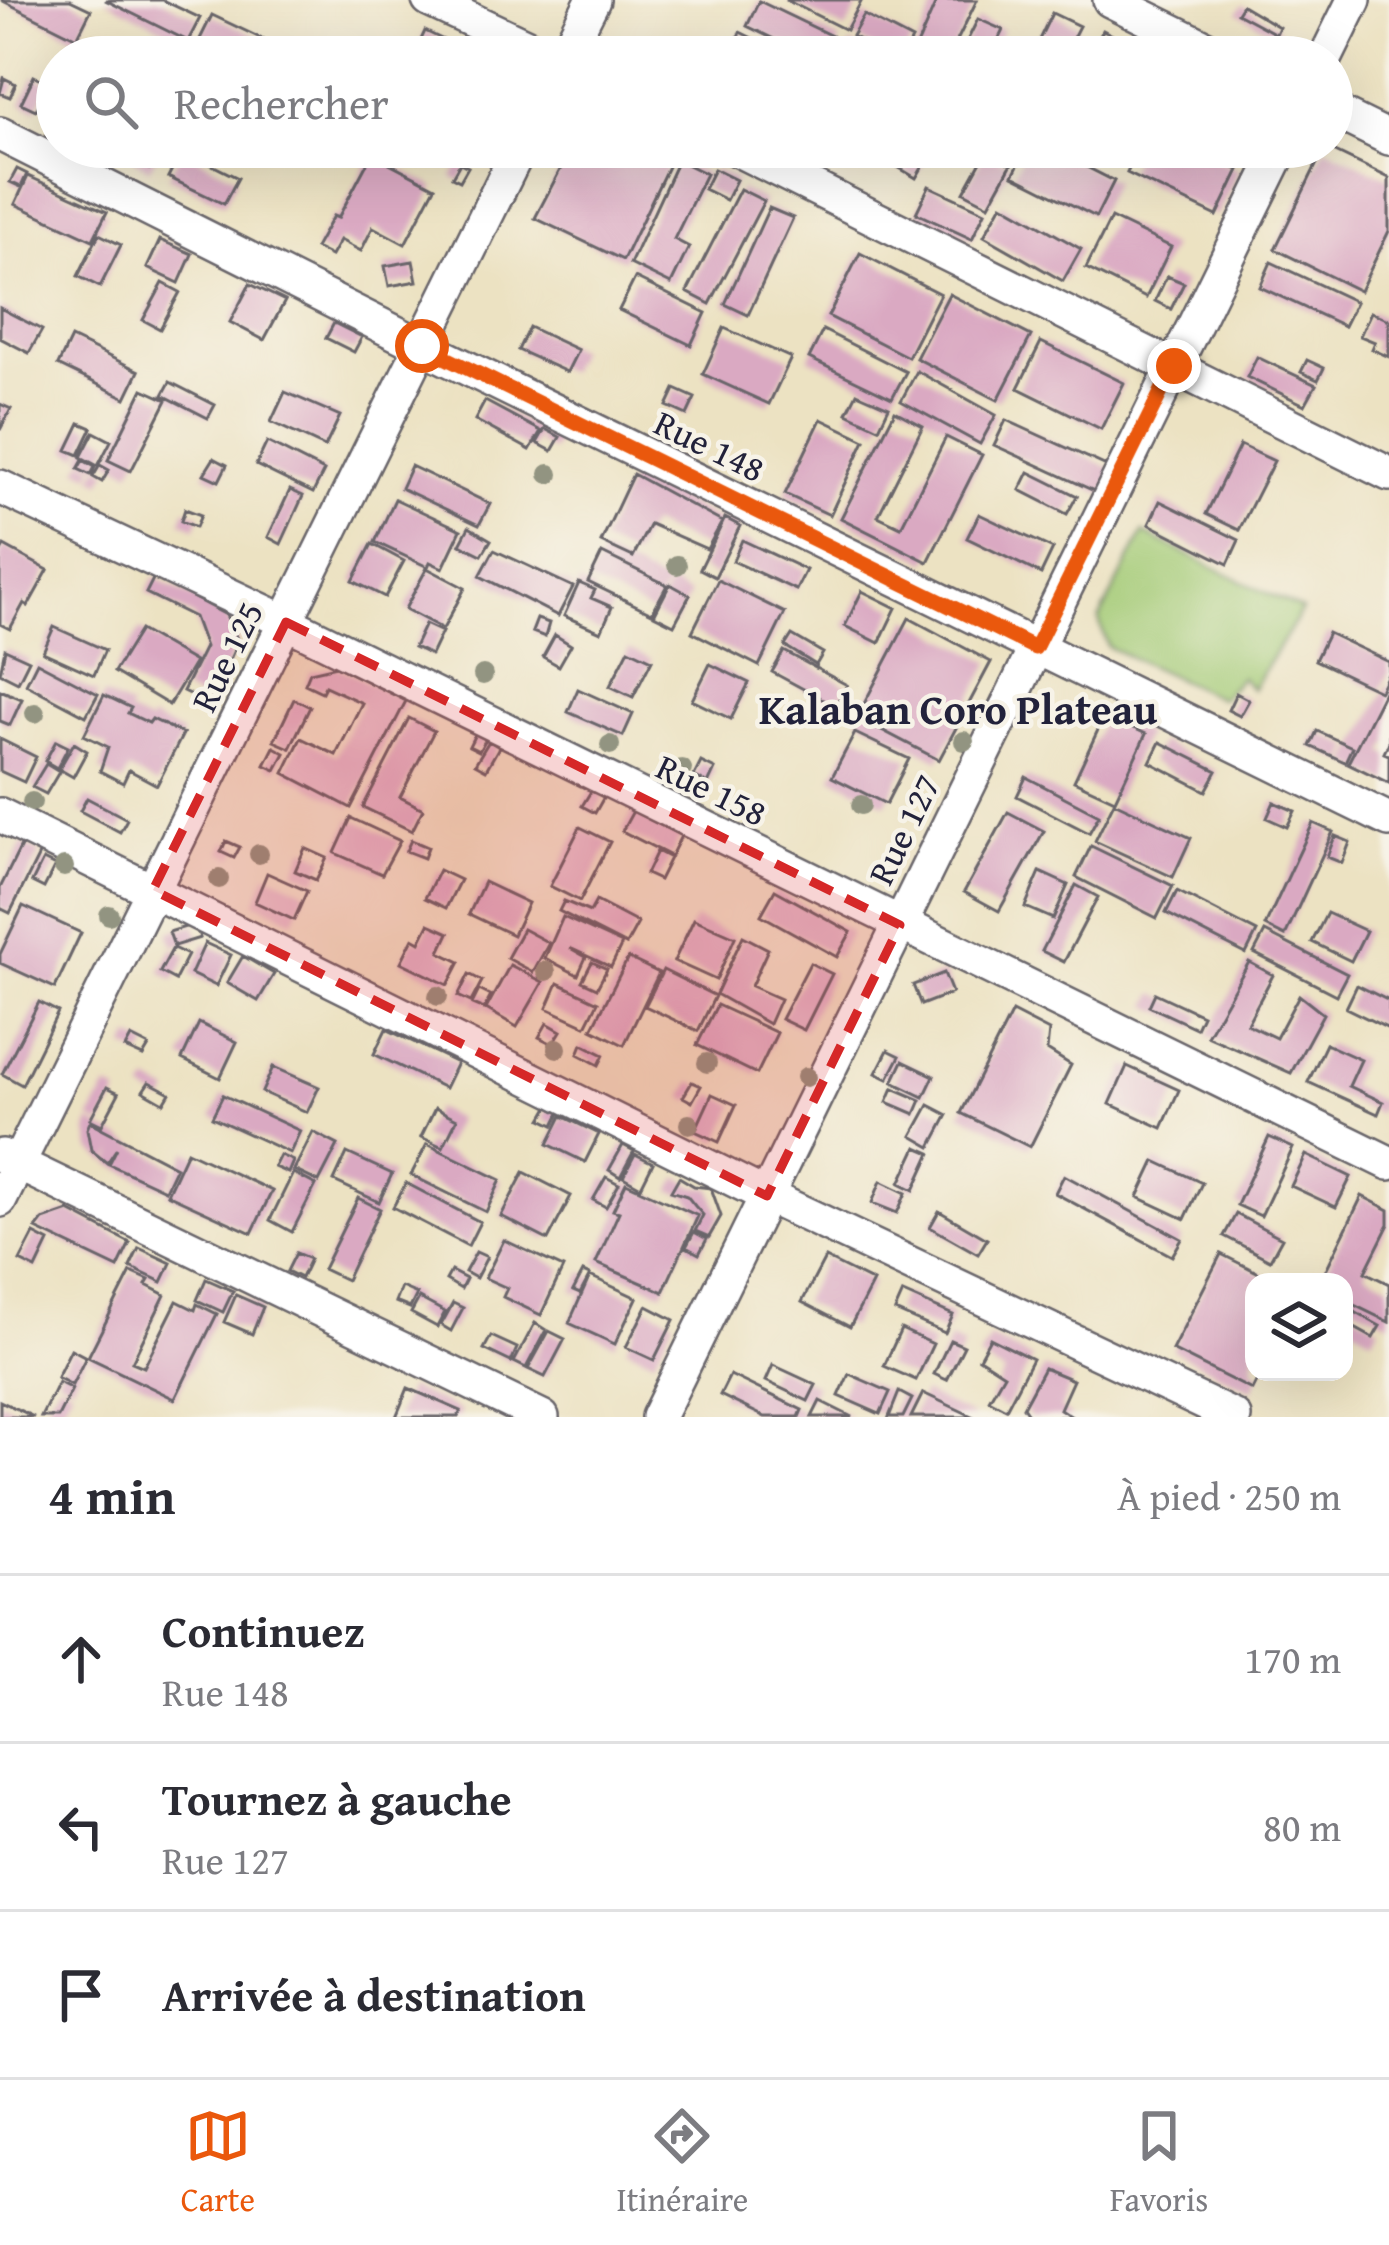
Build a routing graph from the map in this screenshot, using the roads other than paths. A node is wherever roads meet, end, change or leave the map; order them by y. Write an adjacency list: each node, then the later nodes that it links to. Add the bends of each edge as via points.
1 (429, 0): 5 (street)
2 (592, 0): 6 (street)
3 (1110, 0): 7 (street)
4 (1354, 0): 8 (street)
5 (505, 36)
6 (575, 36)
7 (1183, 36)
8 (1336, 36)
9 (1353, 121): 11 (street)
10 (0, 134): 12 (street, Rue 148)
11 (1389, 139)
12 (36, 152)
13 (68, 168): 17 (street, Rue 148)
14 (510, 168): 17 (street, Rue 125)
15 (774, 168): 18 (street)
16 (1272, 168): 18 (street, Rue 127)
17 (422, 346): 21 (street, Rue 125); 22 (street, Rue 148)
18 (1174, 366): 19 (street); 22 (street, Rue 127)
19 (1389, 474)
20 (0, 487): 21 (street, Rue 158)
21 (286, 622): 25 (street, Rue 125); 26 (street, Rue 158)
22 (1035, 648): 24 (street, Rue 148); 26 (street, Rue 127)
23 (0, 815): 25 (street)
24 (1389, 820)
25 (153, 890): 27 (street, Rue 125); 29 (street)
26 (900, 925): 28 (street, Rue 158); 29 (street, Rue 127)
27 (9, 1159): 30 (street, Rue 125); 31 (street)
28 (1389, 1163)
29 (767, 1196): 32 (street, Rue 127); 33 (street)
30 (0, 1200)
31 (542, 1417)
32 (658, 1417)
33 (1234, 1417)

